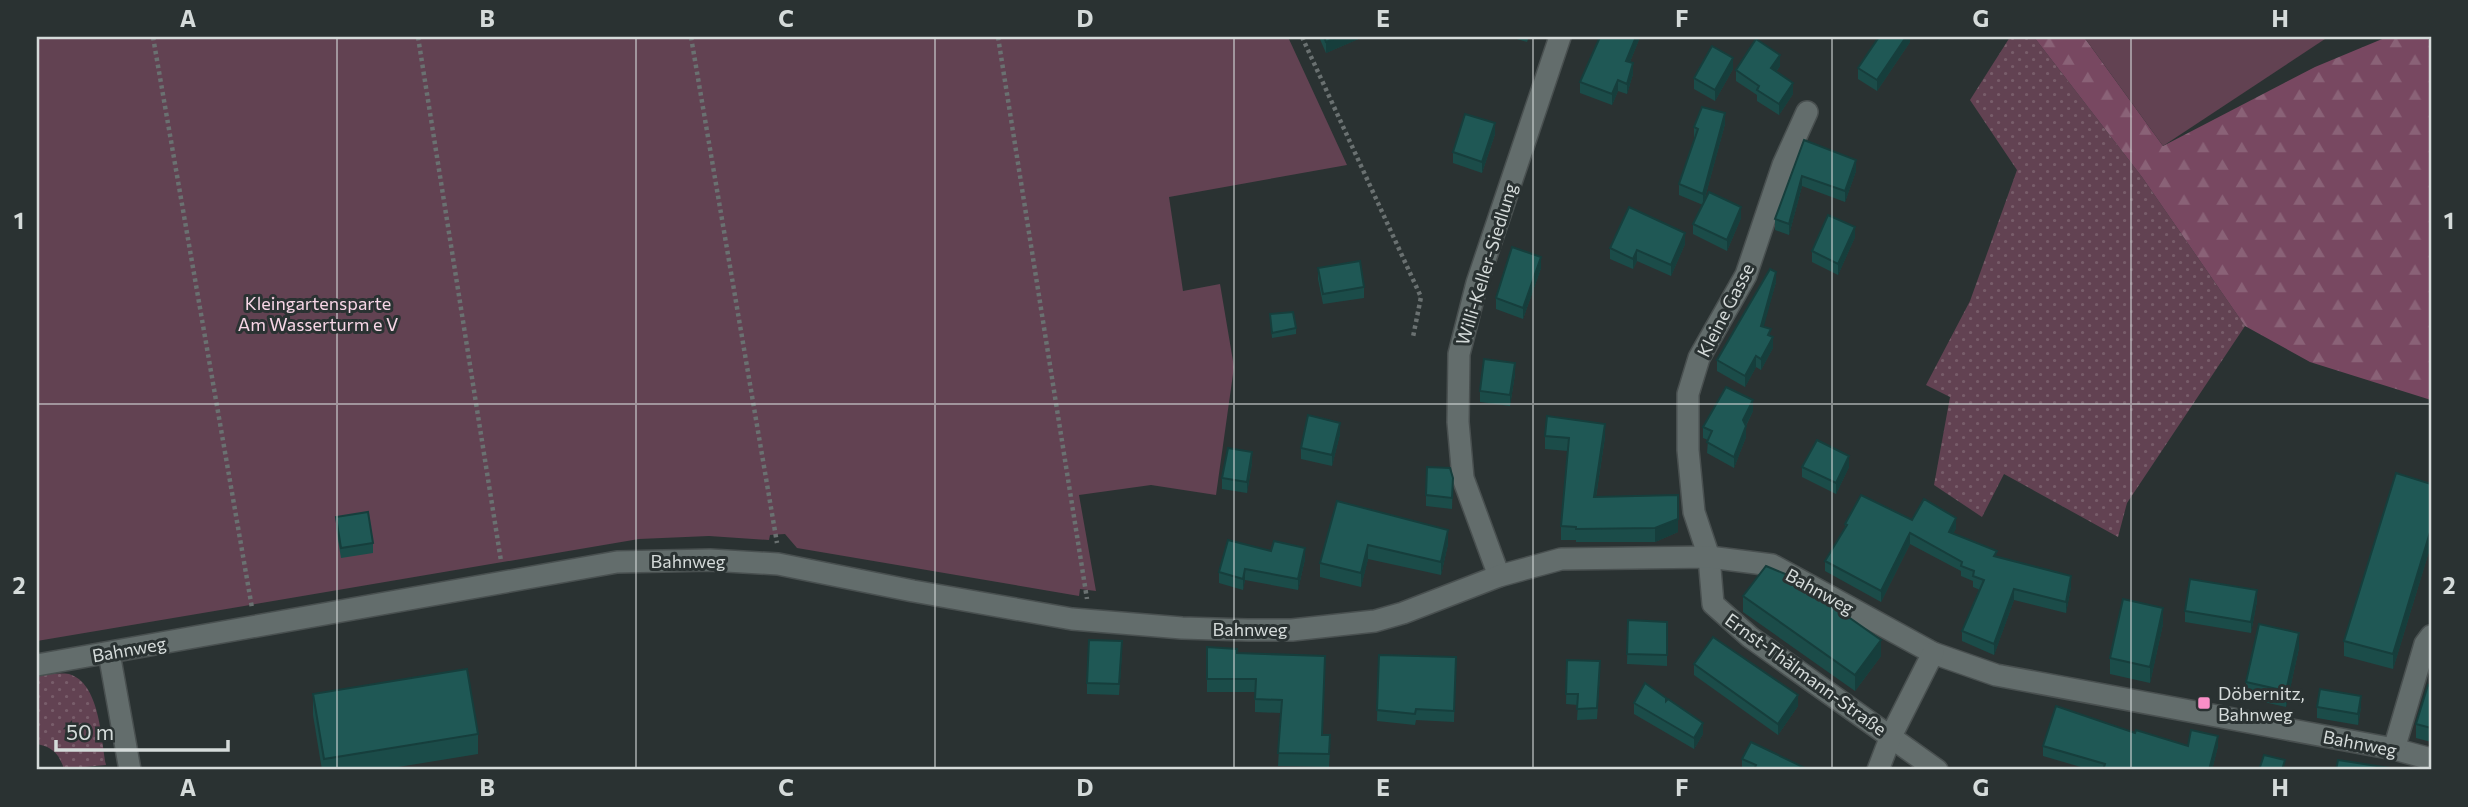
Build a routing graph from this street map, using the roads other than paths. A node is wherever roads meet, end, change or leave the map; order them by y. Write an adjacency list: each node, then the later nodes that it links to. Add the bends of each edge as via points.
1 (1560, 37): 4 (street, Willi-Keller-Siedlung, via 1477,284 1459,354 1463,478)
2 (1807, 112): 3 (street, Kleine Gasse, via 1783,165 1746,275 1699,358 1688,394 1694,512)
3 (1709, 557): 4 (street, Bahnweg, via 1561,559); 7 (street, Bahnweg, via 1772,565); 9 (street, Ernst-Thälmann-Straße, via 1713,604 1751,638)
4 (1499, 576): 6 (street, Bahnweg, via 1375,621 1239,630 1087,621 778,564 710,559 617,562)
5 (2431, 636): 10 (street)
6 (108, 653): 8 (street, Bahnweg); 12 (street)
7 (1933, 653): 9 (street); 10 (street, Bahnweg, via 1996,676)
8 (37, 665)
9 (1891, 736): 13 (street); 14 (street, Ernst-Thälmann-Straße)
10 (2394, 749): 11 (street, Bahnweg)
11 (2431, 759)
12 (131, 770)
13 (1878, 770)
14 (1937, 770)

